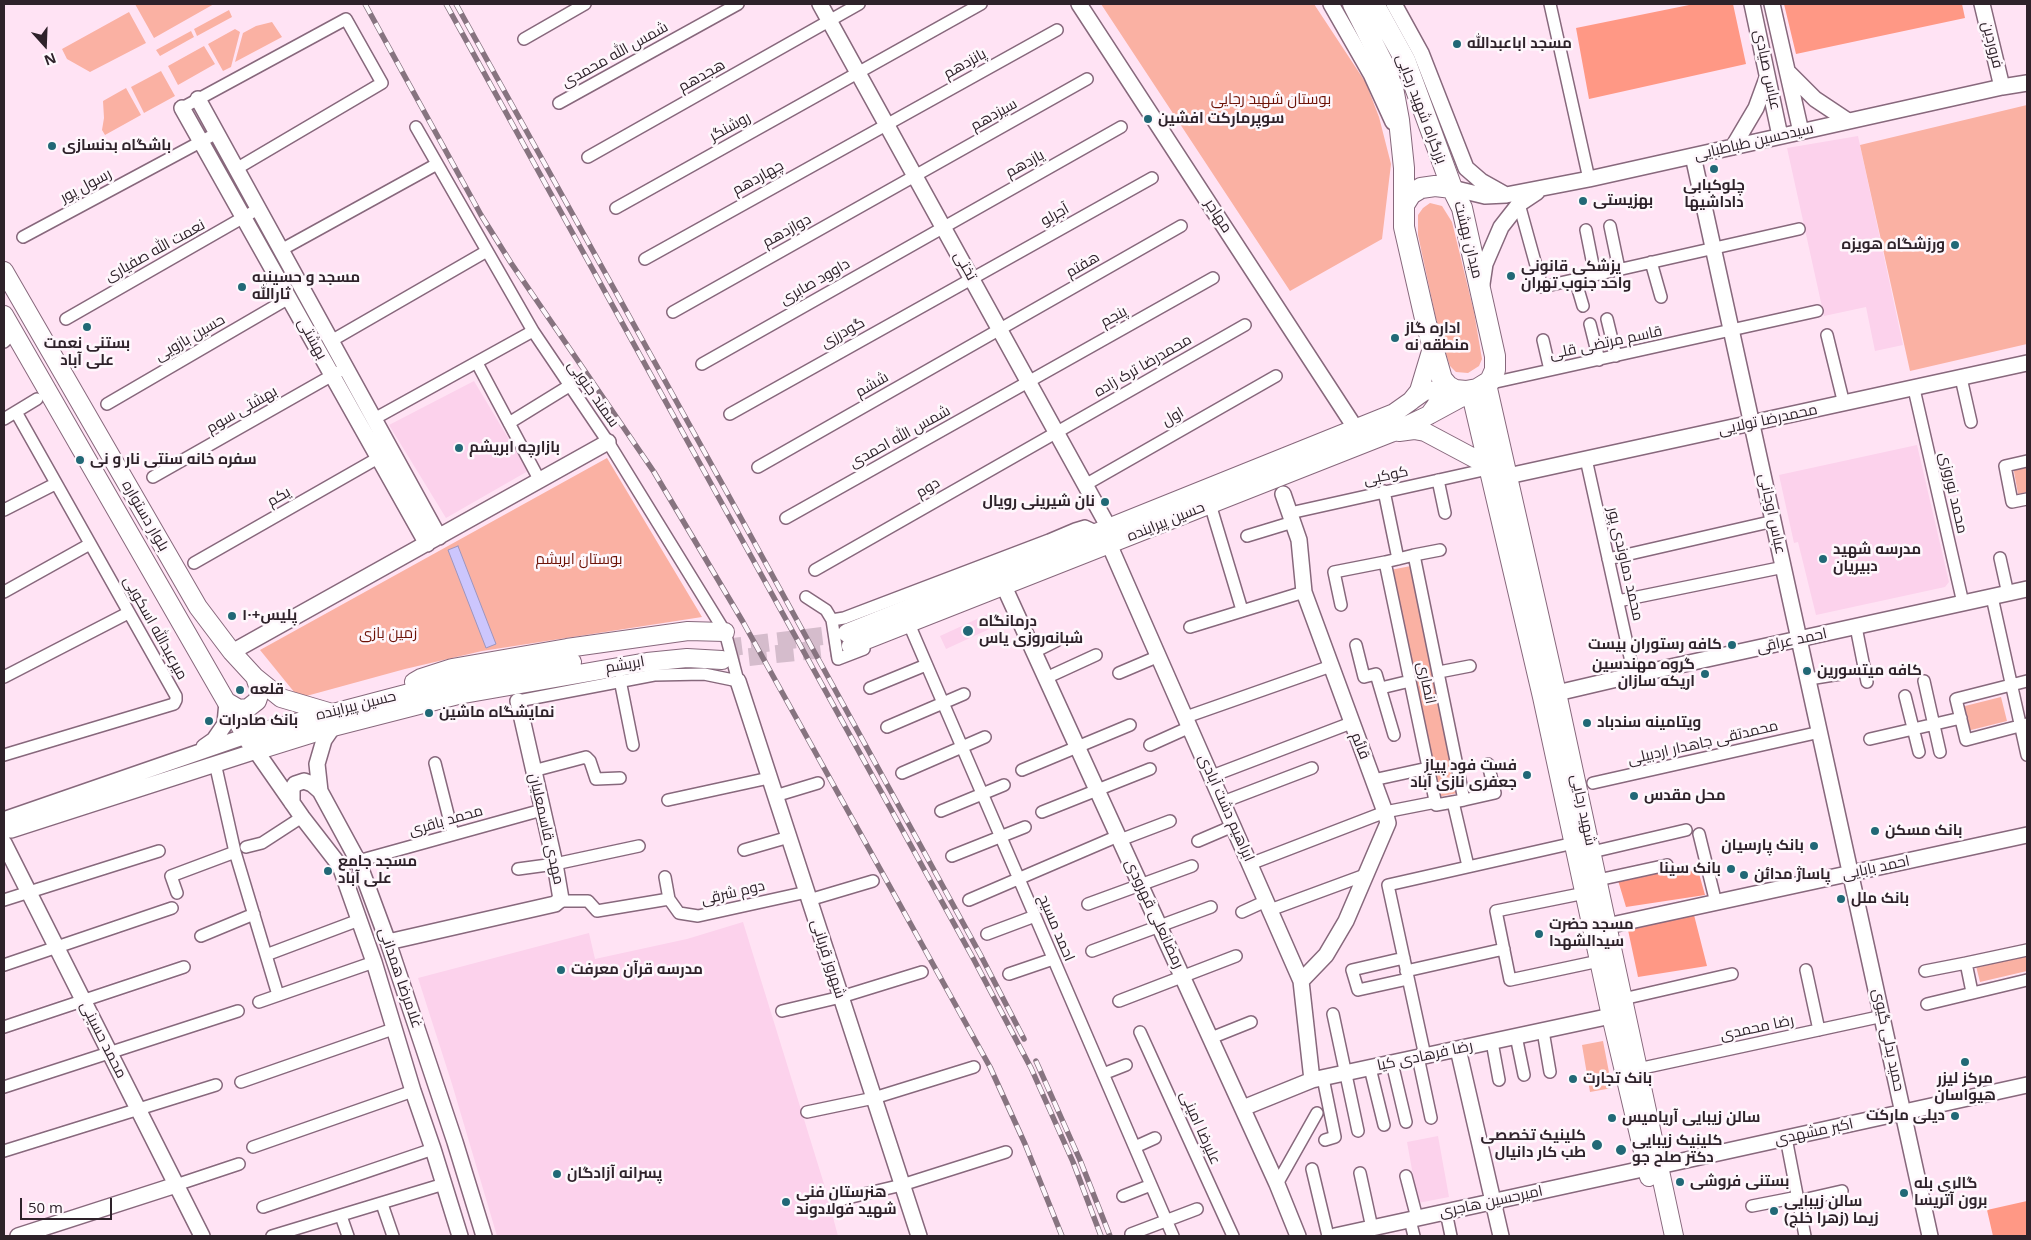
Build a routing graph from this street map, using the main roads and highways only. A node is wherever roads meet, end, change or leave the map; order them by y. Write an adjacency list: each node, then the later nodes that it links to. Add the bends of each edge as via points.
1 (1353, 4): 4 (highway, بزرگراه شهید رجایی, via 1386,68 1399,120)
2 (1374, 4): 3 (highway, بزرگراه شهید رجایی, via 1405,60)
3 (1438, 150): 4 (highway, via 1437,166 1431,177 1416,181); 5 (highway, بزرگراه شهید رجایی)
4 (1404, 168): 6 (highway, بزرگراه شهید رجایی)
5 (1452, 188): 6 (highway, میدان بهشت, via 1421,188 1411,194); 10 (highway, میدان بهشت, via 1462,208 1496,363 1494,376)
6 (1404, 205): 9 (highway, via 1404,228)
7 (4, 271): 17 (main road, بلوار دستواره, via 198,607)
8 (4, 315): 19 (main road, بلوار دستواره)
9 (1432, 348): 10 (highway, via 1442,379 1448,386 1456,390); 11 (main road, via 1418,391)
10 (1476, 389): 12 (main road, حسین پیراینده); 14 (main road, شهید رجایی); 18 (main road, شهید رجایی, via 1508,476)
11 (1411, 401): 12 (main road, حسین پیراینده, via 1426,390 1434,391 1438,403); 15 (main road, حسین پیراینده, via 1394,413)
12 (1429, 415): 13 (main road, حسین پیراینده)
13 (1391, 433): 14 (main road, via 1425,432); 15 (main road, حسین پیراینده, via 1210,504)
14 (1488, 467): 18 (main road, شهید رجایی)
15 (1105, 535): 16 (main road, حسین پیراینده)
16 (849, 640)
17 (255, 677): 19 (main road, via 260,692 257,701 248,708 239,709); 20 (main road, بلوار دستواره, via 281,698); 21 (main road)
18 (1550, 695): 25 (main road, شهید رجایی, via 1592,852 1598,880); 25 (main road, شهید رجایی, via 1574,844 1585,893)
19 (227, 702): 22 (main road, بلوار دستواره)
20 (333, 720): 20 (main road, حسین پیراینده, via 573,674 687,658 723,647 688,631 452,668 421,678 391,697); 21 (main road, حسین پیراینده); 23 (main road, حسین پیراینده)
21 (293, 722): 22 (main road, حسین پیراینده); 23 (main road)
22 (246, 736): 24 (main road, بلوار دستواره)
23 (304, 736): 24 (main road, حسین پیراینده)
24 (256, 751)
25 (1600, 928): 26 (main road, شهید رجایی, via 1623,999); 26 (main road, شهید رجایی, via 1600,961 1611,1016)
26 (1653, 1167): 27 (main road, شهید رجایی); 28 (main road, شهید رجایی)
27 (1662, 1236)
28 (1674, 1236)

